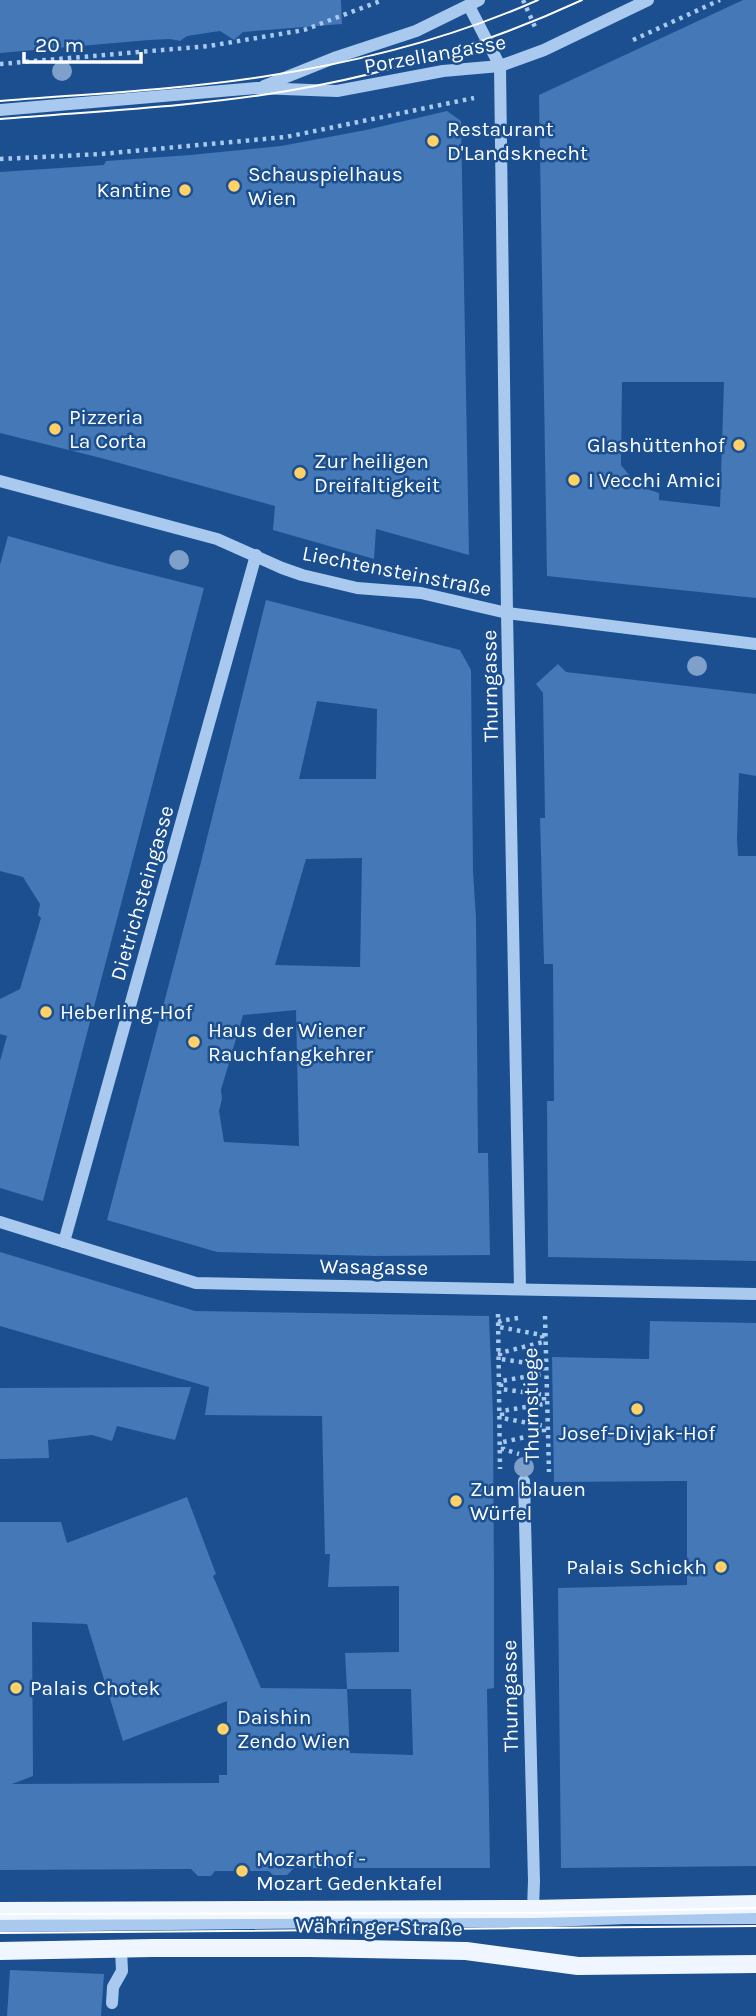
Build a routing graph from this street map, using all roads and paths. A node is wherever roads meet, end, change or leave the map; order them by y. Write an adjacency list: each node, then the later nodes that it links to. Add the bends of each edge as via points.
1 (383, 0): 4 (path, via 304,30 209,46)
2 (648, 0): 5 (street, Porzellangasse)
3 (474, 3): 5 (street, Thurngasse); 6 (street, Porzellangasse, via 416,31)
4 (0, 64)
5 (500, 66): 6 (street, Porzellangasse, via 443,71 337,91); 10 (street, Thurngasse)
6 (257, 89): 7 (street, Porzellangasse)
7 (0, 110)
8 (0, 481): 9 (street, Liechtensteinstraße, via 217,540)
9 (256, 555): 10 (street, Liechtensteinstraße, via 302,575 357,588 421,593); 13 (street, Dietrichsteingasse)
10 (507, 613): 11 (street, Liechtensteinstraße); 14 (street, Thurngasse)
11 (756, 644)
12 (0, 1222): 13 (street, Wasagasse)
13 (64, 1241): 14 (street, Wasagasse, via 196,1283)
14 (520, 1289): 15 (street, Wasagasse); 17 (path, via 541,1308)
15 (756, 1294)
16 (544, 1306): 21 (path, Thurnstiege, via 549,1472)
17 (541, 1314)
18 (497, 1315): 22 (path, Thurnstiege)
19 (521, 1317): 20 (path, Thurnstiege, via 500,1321 499,1326 542,1335 543,1342 500,1353 500,1359 542,1365 542,1374 501,1381 502,1389 544,1395 544,1404 502,1411 502,1418 544,1426 544,1433 503,1442 503,1449)
20 (524, 1455)
21 (546, 1462)
22 (500, 1474)
23 (524, 1481): 25 (street, Thurngasse)
24 (756, 1904): 25 (main road, Währinger Straße)
25 (533, 1909): 26 (main road, Währinger Straße)
26 (0, 1911)
27 (756, 1918): 28 (street, Währinger Straße)
28 (0, 1926)
29 (121, 1949): 30 (main road, Währinger Straße); 31 (main road, Währinger Straße, via 466,1951 578,1966); 32 (street, via 122,1971 113,1987)
30 (0, 1951)
31 (756, 1964)
32 (112, 2003)

